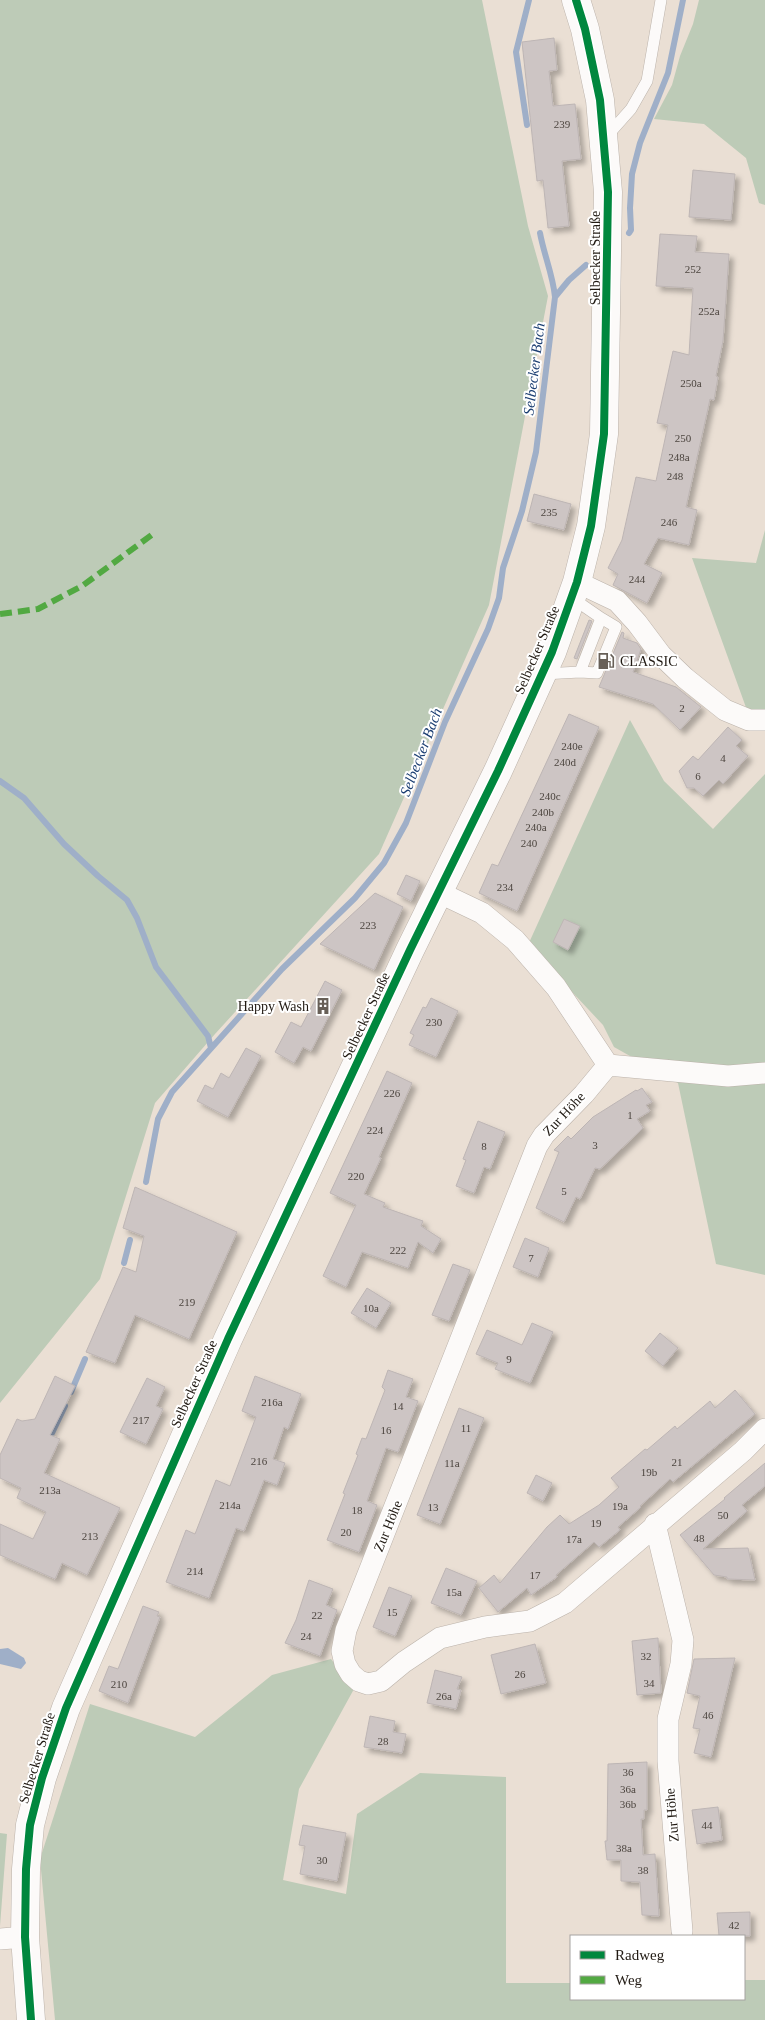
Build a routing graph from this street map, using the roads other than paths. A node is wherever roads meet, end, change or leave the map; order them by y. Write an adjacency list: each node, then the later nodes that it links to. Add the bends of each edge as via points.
1 (576, 0): 3 (main road, Selbecker Straße, via 600,100)
2 (661, 0): 3 (lane, via 647,81 631,109)
3 (604, 140): 4 (main road, Selbecker Straße, via 608,192 605,417 591,526)
4 (574, 590): 5 (lane); 7 (main road, Selbecker Straße); 8 (street, via 617,601 661,656 685,678 726,710 749,720)
5 (601, 618): 6 (lane); 6 (lane, via 616,627 597,673)
6 (580, 672): 7 (lane)
7 (542, 674): 9 (main road, Selbecker Straße)
8 (765, 720)
9 (438, 892): 10 (street, via 482,913 505,930 567,1003); 15 (main road, Selbecker Straße, via 228,1339 66,1708 30,1825 26,1870)
10 (608, 1065): 11 (street, via 728,1076); 13 (street, Zur Höhe, via 537,1146 346,1630 342,1652 345,1664 359,1681 368,1684 381,1681 440,1638 530,1621 565,1603)
11 (765, 1073)
12 (765, 1429): 13 (street, Zur Höhe)
13 (655, 1524): 14 (street, Zur Höhe, via 683,1640 681,1664 668,1719 668,1761)
14 (682, 1931)
15 (12, 1938): 16 (main road, Selbecker Straße)
16 (31, 2020)

